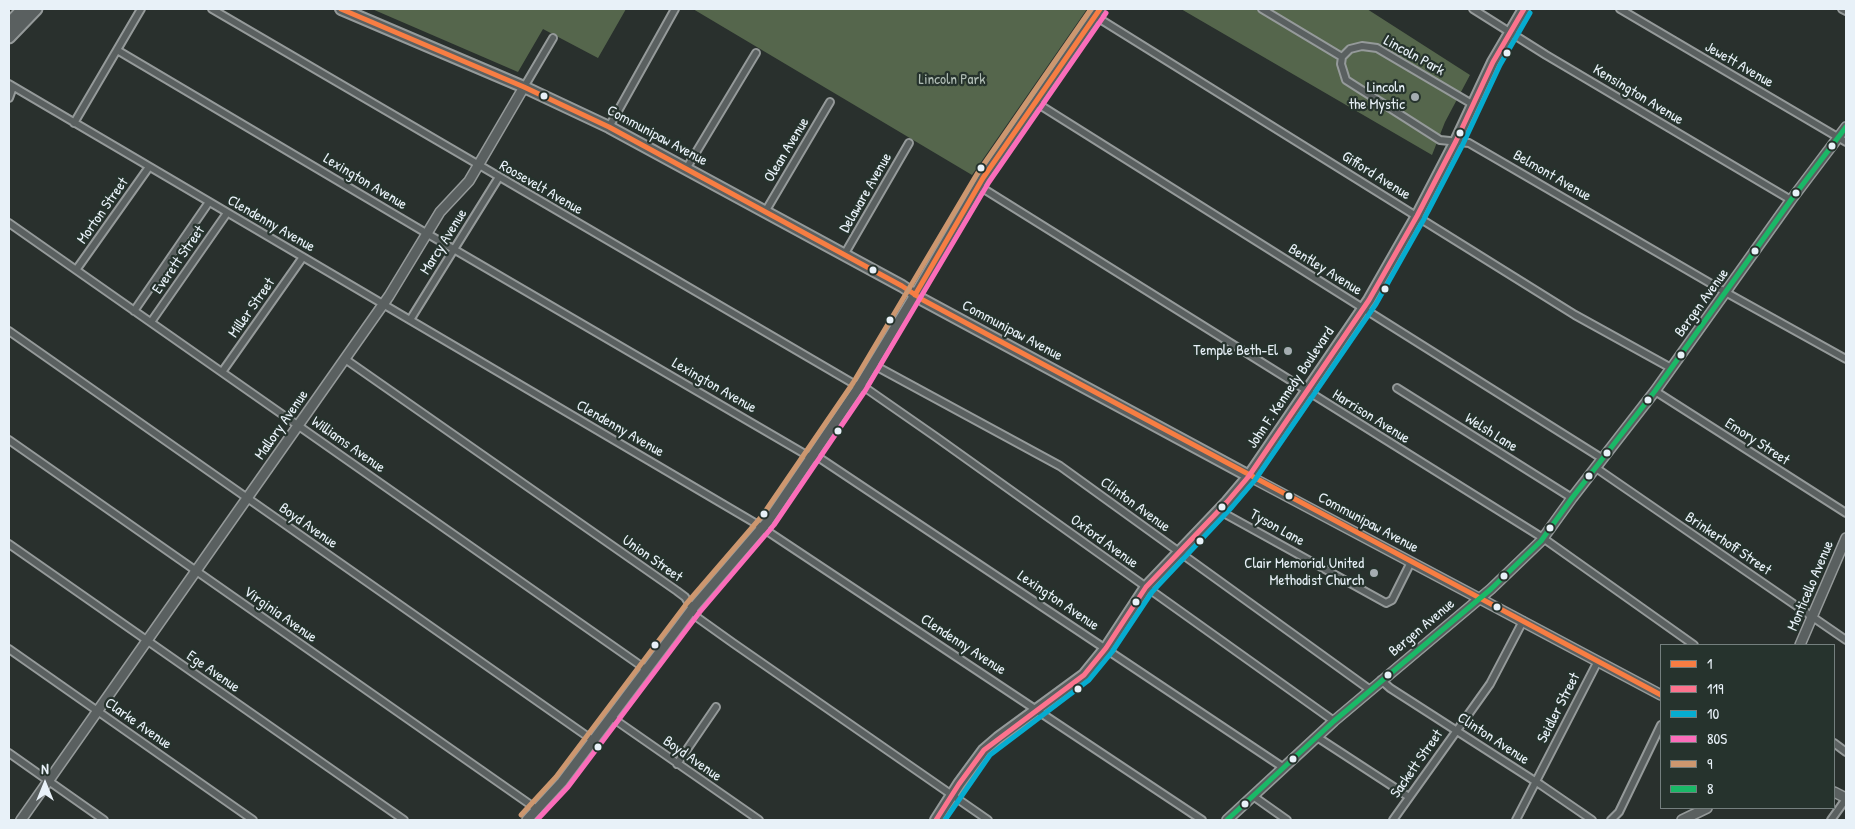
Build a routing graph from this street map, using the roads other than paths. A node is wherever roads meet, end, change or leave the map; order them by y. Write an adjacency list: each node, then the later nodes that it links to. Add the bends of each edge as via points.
1 (23, 9): 14 (highway)
2 (36, 9): 16 (highway)
3 (141, 9): 18 (street)
4 (212, 9): 33 (street, Roosevelt Avenue)
5 (341, 9): 22 (main road, Communipaw Avenue)
6 (675, 9): 29 (street)
7 (1262, 9): 20 (street)
8 (1473, 9): 15 (street, Kensington Avenue)
9 (1524, 9): 15 (main road, John F. Kennedy Boulevard)
10 (1620, 9): 30 (street, Jewett Avenue)
11 (1842, 9): 12 (street)
12 (1846, 11)
13 (1097, 12): 25 (street); 42 (street, Gifford Avenue)
14 (9, 24)
15 (1511, 32): 26 (main road, John F. Kennedy Boulevard); 38 (street, Kensington Avenue)
16 (9, 37)
17 (553, 38): 22 (street, Mallory Avenue)
18 (117, 50): 27 (street); 44 (street, Lexington Avenue)
19 (756, 53): 35 (street)
20 (1342, 57): 26 (street, Lincoln Park, via 1350,49 1362,46 1377,48); 31 (street, Belmont Avenue, via 1346,80 1440,140)
21 (11, 86): 23 (street); 27 (street, Clendenny Avenue)
22 (524, 87): 29 (main road, Communipaw Avenue); 33 (street, Mallory Avenue)
23 (9, 98)
24 (830, 102): 41 (street, Olean Avenue)
25 (1035, 102): 37 (street); 52 (street, Bentley Avenue)
26 (1472, 104): 31 (main road, John F. Kennedy Boulevard)
27 (74, 123): 34 (street, Clendenny Avenue)
28 (1846, 126): 30 (street, Bergen Avenue)
29 (609, 127): 35 (main road, Communipaw Avenue)
30 (1842, 140): 38 (street, Bergen Avenue)
31 (1456, 141): 42 (main road, John F. Kennedy Boulevard); 49 (street, Belmont Avenue, via 1469,142)
32 (909, 143): 46 (street, Delaware Avenue)
33 (479, 166): 36 (street, Roosevelt Avenue); 44 (street, Mallory Avenue)
34 (149, 167): 39 (street, Clendenny Avenue); 48 (street, Morton Street)
35 (686, 169): 41 (main road, Communipaw Avenue)
36 (499, 177): 45 (street, Marcy Avenue); 62 (street, Roosevelt Avenue)
37 (979, 186): 50 (street); 65 (street, Harrison Avenue)
38 (1791, 200): 49 (street, Bergen Avenue)
39 (210, 202): 40 (street, Clendenny Avenue); 53 (street, Everett Street)
40 (227, 212): 47 (street, Clendenny Avenue); 55 (street, Everett Street)
41 (765, 212): 46 (main road, Communipaw Avenue)
42 (1417, 216): 52 (main road, John F. Kennedy Boulevard); 60 (street, Gifford Avenue, via 1575,315)
43 (9, 223): 48 (street, Williams Avenue)
44 (426, 233): 45 (street, Lexington Avenue); 51 (street, Mallory Avenue)
45 (455, 250): 54 (street, Marcy Avenue); 68 (street, Lexington Avenue)
46 (844, 255): 50 (main road, Communipaw Avenue)
47 (303, 257): 51 (street, Clendenny Avenue); 61 (street, Miller Street)
48 (76, 270): 53 (street, Williams Avenue)
49 (1727, 293): 58 (street, Belmont Avenue); 60 (street, Bergen Avenue)
50 (915, 295): 59 (street); 71 (main road, Communipaw Avenue)
51 (383, 304): 54 (street, Clendenny Avenue); 57 (street, Mallory Avenue)
52 (1364, 308): 65 (main road, John F. Kennedy Boulevard); 69 (street, Bentley Avenue)
53 (134, 311): 55 (street, Williams Avenue)
54 (410, 320): 76 (street, Clendenny Avenue)
55 (151, 322): 61 (street, Williams Avenue)
56 (9, 331): 72 (street, Boyd Avenue)
57 (345, 358): 66 (street, Mallory Avenue); 85 (street, Union Street, via 677,591)
58 (1846, 359)
59 (872, 364): 62 (street); 80 (street, Clinton Avenue, via 1060,466)
60 (1671, 368): 64 (street, Bergen Avenue)
61 (222, 372): 66 (street, Williams Avenue)
62 (858, 387): 68 (street); 83 (street, Oxford Avenue, via 867,389 936,436)
63 (1397, 388): 73 (street, Welsh Lane)
64 (1655, 391): 69 (street, Bergen Avenue); 75 (street, Emory Street)
65 (1307, 392): 71 (main road, John F. Kennedy Boulevard); 77 (street, Harrison Avenue)
66 (298, 425): 72 (street, Mallory Avenue); 95 (street, Williams Avenue)
67 (9, 440): 82 (street, Virginia Avenue)
68 (810, 457): 76 (street); 92 (street, Lexington Avenue, via 821,459)
69 (1603, 459): 70 (street, Bergen Avenue)
70 (1596, 468): 73 (street, Bergen Avenue); 86 (street, Brinkerhoff Street)
71 (1249, 476): 74 (main road, John F. Kennedy Boulevard); 81 (street, Communipaw Avenue)
72 (247, 498): 82 (street, Mallory Avenue); 107 (street, Boyd Avenue)
73 (1572, 498): 77 (street, Bergen Avenue)
74 (1218, 510): 80 (main road, John F. Kennedy Boulevard); 81 (street, Tyson Lane, via 1386,602 1392,600)
75 (1846, 513)
76 (762, 528): 85 (street); 100 (street, Clendenny Avenue)
77 (1543, 538): 84 (street, Bergen Avenue); 90 (street, Harrison Avenue)
78 (1846, 538): 86 (street, Monticello Avenue)
79 (9, 544): 89 (street, Ege Avenue)
80 (1179, 552): 83 (main road, John F. Kennedy Boulevard); 97 (street, Clinton Avenue)
81 (1411, 562): 84 (street, Communipaw Avenue)
82 (196, 571): 89 (street, Mallory Avenue); 121 (street, Virginia Avenue)
83 (1146, 587): 92 (main road, John F. Kennedy Boulevard); 103 (street, Oxford Avenue)
84 (1480, 598): 87 (street, Communipaw Avenue); 96 (street, Bergen Avenue)
85 (693, 608): 95 (street); 116 (street, Union Street, via 698,618 732,643)
86 (1812, 617): 88 (street, Brinkerhoff Street); 91 (street, Monticello Avenue)
87 (1523, 621): 94 (street, Communipaw Avenue); 105 (street, Sackett Street, via 1490,684)
88 (1846, 640)
89 (147, 641): 101 (street, Mallory Avenue); 125 (street, Ege Avenue)
90 (1693, 644)
91 (1800, 644)
92 (1106, 648): 100 (main road, John F. Kennedy Boulevard, via 1084,675); 112 (street, Lexington Avenue)
93 (9, 649): 101 (street, Clarke Avenue)
94 (1598, 661): 98 (street, Communipaw Avenue); 114 (street, Seidler Street)
95 (647, 670): 102 (street)
96 (1381, 680): 97 (street, Bergen Avenue); 105 (street, Clinton Avenue)
97 (1370, 689): 103 (street, Bergen Avenue)
98 (1660, 694)
99 (716, 707): 111 (street)
100 (1037, 709): 116 (main road, John F. Kennedy Boulevard, via 984,750); 130 (street, Clendenny Avenue)
101 (97, 711): 113 (street, Mallory Avenue); 124 (street, Clarke Avenue)
102 (611, 718): 107 (street); 111 (street, Boyd Avenue)
103 (1334, 721): 106 (street, Bergen Avenue)
104 (1660, 727): 136 (street, via 1619,812)
105 (1456, 730): 114 (street, Clinton Avenue); 118 (street, Sackett Street)
106 (1317, 736): 112 (street, Bergen Avenue); 118 (street)
107 (594, 740): 121 (street)
108 (1835, 744): 109 (street)
109 (1846, 752)
110 (9, 753): 113 (street)
111 (677, 764): 127 (street, Boyd Avenue)
112 (1284, 768): 117 (street, Bergen Avenue)
113 (49, 781): 122 (street, Mallory Avenue); 123 (street)
114 (1535, 781): 134 (street, Seidler Street); 135 (street, Clinton Avenue)
115 (1835, 793): 119 (street)
116 (951, 796): 128 (main road, John F. Kennedy Boulevard); 129 (street, Union Street)
117 (1253, 796): 131 (street, Bergen Avenue); 132 (street)
118 (1409, 797): 133 (street, Sackett Street)
119 (1846, 799): 138 (street)
120 (1705, 809): 137 (street)
121 (538, 810): 126 (street)
122 (21, 820)
123 (104, 820)
124 (253, 820)
125 (404, 820)
126 (527, 820)
127 (759, 820)
128 (936, 820)
129 (988, 820)
130 (1202, 820)
131 (1228, 820)
132 (1287, 820)
133 (1393, 820)
134 (1516, 820)
135 (1592, 820)
136 (1611, 820)
137 (1682, 820)
138 (1831, 820)

